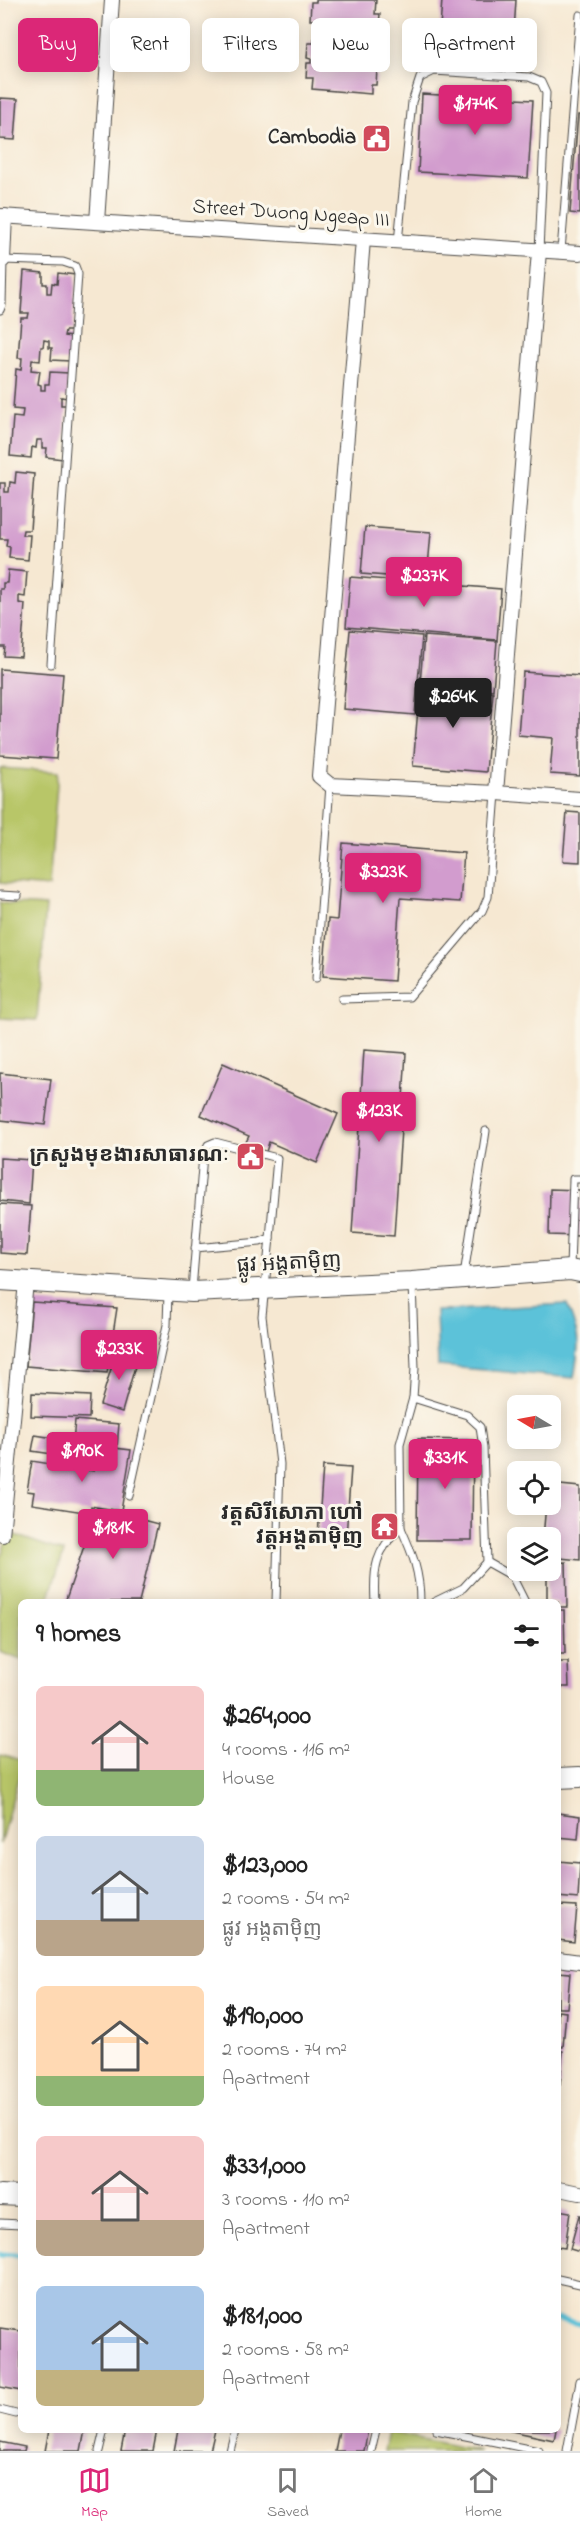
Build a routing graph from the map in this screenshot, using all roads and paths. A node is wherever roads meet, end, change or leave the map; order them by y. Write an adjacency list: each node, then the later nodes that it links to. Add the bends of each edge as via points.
1 (112, 0): 4 (street)
2 (580, 15): 8 (lane)
3 (3, 216): 4 (street, Street Duong Ngeap III); 10 (street)
4 (97, 222): 5 (street, Street Duong Ngeap III)
5 (363, 240): 6 (street, Street Duong Ngeap III); 13 (street, via 319,776)
6 (398, 242): 7 (street, Street Duong Ngeap III); 7 (lane, via 412,102 420,78 434,71 529,77 541,82 546,93)
7 (540, 251): 8 (street, Street Duong Ngeap III); 14 (street)
8 (561, 251): 9 (street, Street Duong Ngeap III)
9 (580, 253)
10 (3, 260): 11 (lane); 12 (lane, via 70,263 78,274)
11 (0, 310)
12 (51, 664)
13 (330, 785): 14 (street); 18 (lane)
14 (496, 793): 15 (street); 19 (lane, via 488,897 482,910 409,997)
15 (580, 799)
16 (0, 895): 17 (lane)
17 (18, 896)
18 (315, 978)
19 (342, 999)
20 (486, 1131): 25 (lane)
21 (580, 1179): 24 (lane, via 573,1179)
22 (270, 1238): 23 (lane); 23 (lane, via 277,1158 215,1142 208,1145 203,1155); 30 (lane)
23 (195, 1248): 31 (lane)
24 (575, 1271): 25 (street, ផ្លូវ អង្តតាម៉ិញ)
25 (464, 1278): 28 (street, ផ្លូវ អង្តតាម៉ិញ)
26 (0, 1280): 27 (street, ផ្លូវ អង្តតាម៉ិញ)
27 (26, 1282): 29 (street, ផ្លូវ អង្តតាម៉ិញ); 35 (street)
28 (411, 1282): 30 (street, ផ្លូវ អង្តតាម៉ិញ); 32 (lane)
29 (168, 1291): 31 (street, ផ្លូវ អង្តតាម៉ិញ); 33 (lane, via 167,1325)
30 (264, 1291): 31 (street, ផ្លូវ អង្តតាម៉ិញ); 37 (lane, via 262,1316 280,1464)
31 (192, 1292)
32 (413, 1398): 34 (lane, via 400,1444); 36 (lane, via 467,1415 480,1427)
33 (129, 1496)
34 (401, 1528): 38 (lane, via 387,1540 374,1570); 39 (lane, via 417,1563)
35 (2, 1535)
36 (487, 1562): 40 (lane, via 463,1588); 41 (lane, via 512,1576)
37 (276, 1599)
38 (375, 1599)
39 (420, 1599)
40 (440, 1599)
41 (524, 1599)
42 (580, 1777): 43 (street)
43 (561, 1778)
44 (561, 1959): 45 (street)
45 (580, 1962)
46 (561, 2190): 47 (street)
47 (580, 2193)
48 (0, 2195): 49 (street)
49 (18, 2196)
50 (0, 2223): 51 (lane)
51 (18, 2224)
52 (561, 2280): 53 (lane)
53 (580, 2284)
54 (580, 2381): 65 (lane)
55 (0, 2410): 56 (lane)
56 (16, 2414)
57 (103, 2433): 61 (lane)
58 (234, 2433): 62 (lane)
59 (375, 2433): 63 (lane)
60 (451, 2433): 64 (lane)
61 (99, 2451)
62 (230, 2451)
63 (371, 2451)
64 (539, 2451)
65 (567, 2451)

